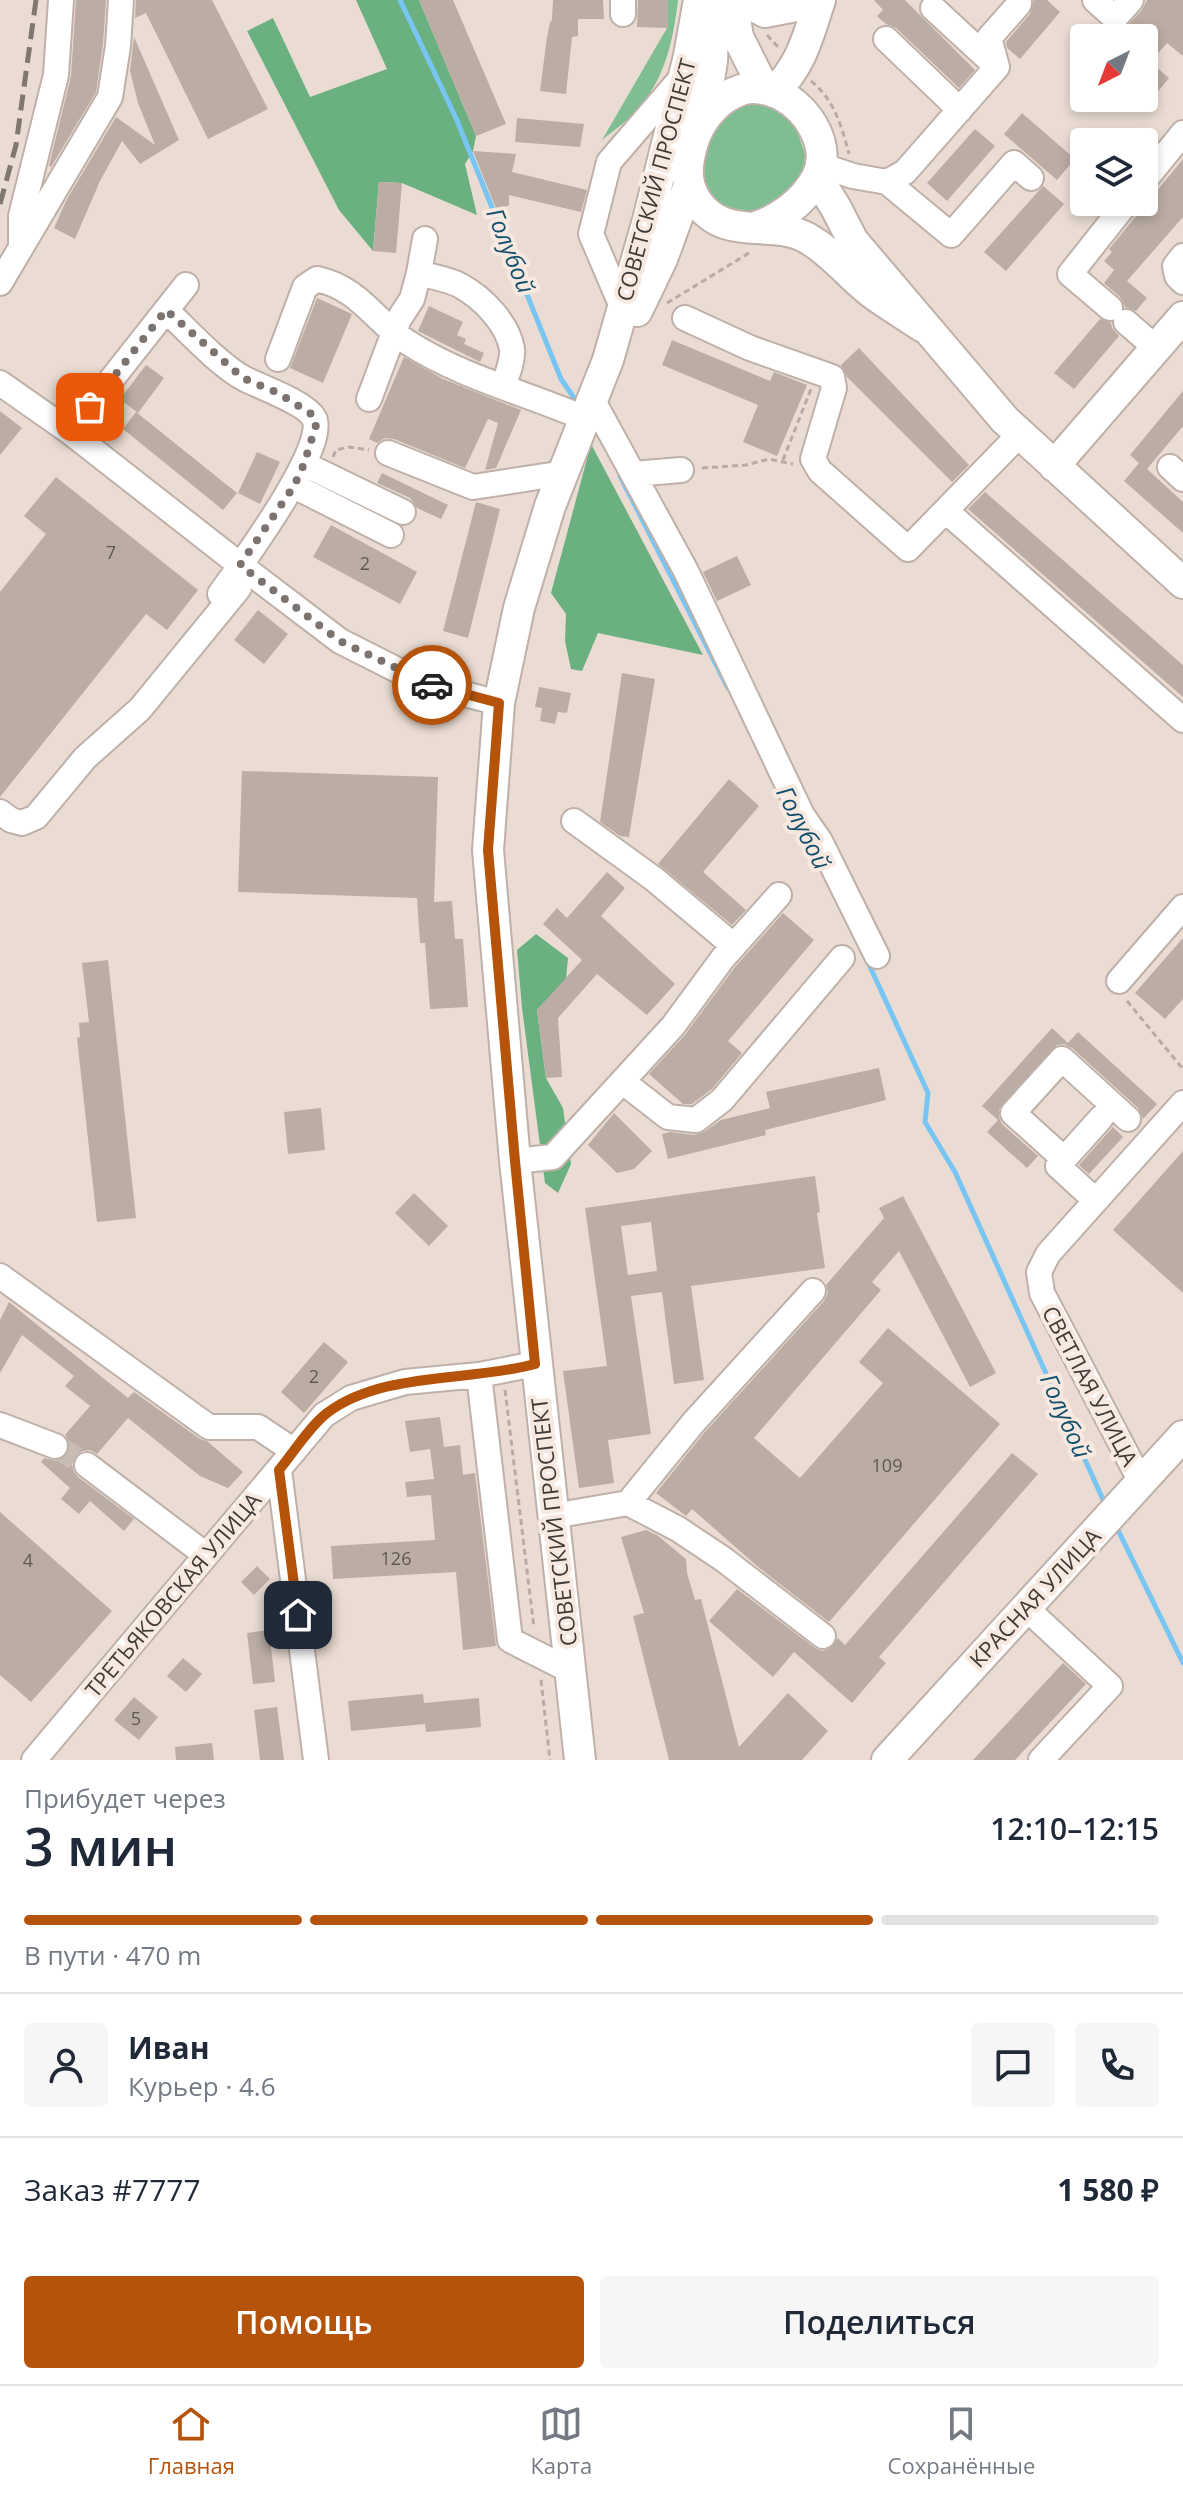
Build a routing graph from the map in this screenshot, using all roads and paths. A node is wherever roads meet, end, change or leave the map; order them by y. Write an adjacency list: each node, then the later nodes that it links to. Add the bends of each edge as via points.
1 (61, 0): 28 (street, via 56,75 21,216)
2 (121, 0): 28 (street, via 110,97)
3 (699, 0): 15 (main road, СОВЕТСКИЙ ПРОСПЕКТ)
4 (714, 0): 18 (main road, СОВЕТСКИЙ ПРОСПЕКТ)
5 (732, 0): 16 (main road, via 738,37)
6 (742, 0): 7 (main road, via 765,12)
7 (802, 0)
8 (820, 0): 16 (main road, via 790,76)
9 (1019, 0): 14 (street, via 989,38)
10 (1095, 0): 11 (street, via 1115,18)
11 (1131, 0)
12 (933, 8): 14 (street)
13 (886, 39): 17 (street)
14 (997, 67): 17 (street)
15 (684, 74): 34 (main road, СОВЕТСКИЙ ПРОСПЕКТ); 34 (street, via 609,162 591,234)
16 (768, 90): 18 (main road, via 740,90); 21 (main road, via 795,102 812,123 821,146)
17 (960, 110): 23 (street, via 905,172)
18 (703, 118): 24 (main road, via 687,165)
19 (1183, 133): 20 (street)
20 (1158, 164)
21 (819, 171): 23 (street); 26 (main road, via 785,213); 38 (main road, via 853,241)
22 (1031, 178): 23 (street, via 1014,163 951,235)
23 (887, 182)
24 (688, 188): 26 (main road, via 722,224); 42 (main road, СОВЕТСКИЙ ПРОСПЕКТ, via 662,259)
25 (1116, 216): 40 (street, via 1070,274)
26 (756, 237): 36 (path); 38 (main road, via 781,230 806,237)
27 (425, 239): 30 (street)
28 (21, 250): 32 (street)
29 (1183, 256): 31 (street, via 1175,266)
30 (419, 273): 39 (street); 45 (street, via 461,286 493,311 512,351)
31 (1183, 282)
32 (0, 283)
33 (186, 285): 35 (street)
34 (623, 309): 42 (main road, СОВЕТСКИЙ ПРОСПЕКТ)
35 (166, 310): 48 (street); 55 (street, via 243,378 313,415)
36 (675, 311): 53 (street, via 750,348 832,377)
37 (1183, 317): 40 (main road)
38 (923, 327): 49 (main road)
39 (395, 332): 41 (street, via 351,291 317,279 305,287); 45 (street, via 447,364); 46 (street)
40 (1156, 348): 54 (main road)
41 (278, 359)
42 (608, 360): 47 (main road, СОВЕТСКИЙ ПРОСПЕКТ)
43 (815, 378): 51 (path)
44 (0, 383): 48 (street)
45 (503, 386): 47 (street)
46 (369, 399)
47 (586, 413): 56 (street); 57 (main road, СОВЕТСКИЙ ПРОСПЕКТ)
48 (70, 432): 62 (street)
49 (1019, 435): 54 (main road); 59 (street)
50 (388, 453): 55 (path, via 349,447 336,450); 57 (street, via 473,487)
51 (782, 461): 52 (path); 53 (path, via 802,467)
52 (669, 464): 56 (street)
53 (816, 464): 59 (street, via 908,549)
54 (1054, 466): 63 (main road)
55 (315, 469): 58 (street); 60 (street)
56 (633, 474): 72 (street)
57 (555, 477): 65 (main road, СОВЕТСКИЙ ПРОСПЕКТ)
58 (294, 486): 61 (street); 62 (street)
59 (946, 511): 66 (street)
60 (403, 512)
61 (391, 535)
62 (245, 569): 64 (street); 65 (street, via 340,641 423,683); 67 (street, via 140,709 85,758 36,817 22,823)
63 (1183, 583)
64 (220, 594)
65 (499, 703): 81 (main road, СОВЕТСКИЙ ПРОСПЕКТ, via 488,850)
66 (1183, 720)
67 (0, 812)
68 (574, 821): 71 (street)
69 (779, 895): 71 (street)
70 (1183, 907): 74 (street)
71 (734, 946): 76 (street)
72 (877, 956)
73 (842, 958): 76 (street, via 722,1100 696,1120 668,1117)
74 (1119, 987): 75 (path)
75 (1183, 1069)
76 (623, 1082): 81 (street, via 553,1157)
77 (1183, 1103): 82 (street, СВЕТЛАЯ УЛИЦА)
78 (1101, 1118): 80 (street)
79 (1128, 1119): 80 (street, via 1062,1059 1013,1113)
80 (1064, 1159): 82 (street, via 1058,1166)
81 (515, 1161): 85 (main road, СОВЕТСКИЙ ПРОСПЕКТ)
82 (1095, 1200): 92 (street, СВЕТЛАЯ УЛИЦА, via 1048,1254 1039,1272 1042,1293)
83 (0, 1276): 90 (street, via 209,1427 258,1427)
84 (813, 1291): 93 (street)
85 (535, 1364): 86 (street, ТРЕТЬЯКОВСКАЯ УЛИЦА); 94 (main road, СОВЕТСКИЙ ПРОСПЕКТ)
86 (479, 1375): 90 (street, ТРЕТЬЯКОВСКАЯ УЛИЦА, via 405,1382 351,1398 324,1415); 98 (street, via 510,1640)
87 (0, 1425): 89 (street)
88 (1183, 1436): 92 (main road, КРАСНАЯ УЛИЦА)
89 (55, 1446)
90 (287, 1460): 95 (street, ТРЕТЬЯКОВСКАЯ УЛИЦА); 100 (street)
91 (87, 1465): 95 (street)
92 (1141, 1482): 96 (main road, КРАСНАЯ УЛИЦА)
93 (628, 1503): 94 (street); 97 (street, via 723,1559)
94 (553, 1516): 98 (main road, СОВЕТСКИЙ ПРОСПЕКТ)
95 (206, 1555): 99 (street, ТРЕТЬЯКОВСКАЯ УЛИЦА)
96 (1026, 1608): 102 (main road, КРАСНАЯ УЛИЦА); 103 (street, via 1110,1686)
97 (823, 1636)
98 (571, 1671): 101 (main road, СОВЕТСКИЙ ПРОСПЕКТ)
99 (34, 1760)
100 (316, 1760)
101 (580, 1760)
102 (887, 1760)
103 (1041, 1760)

